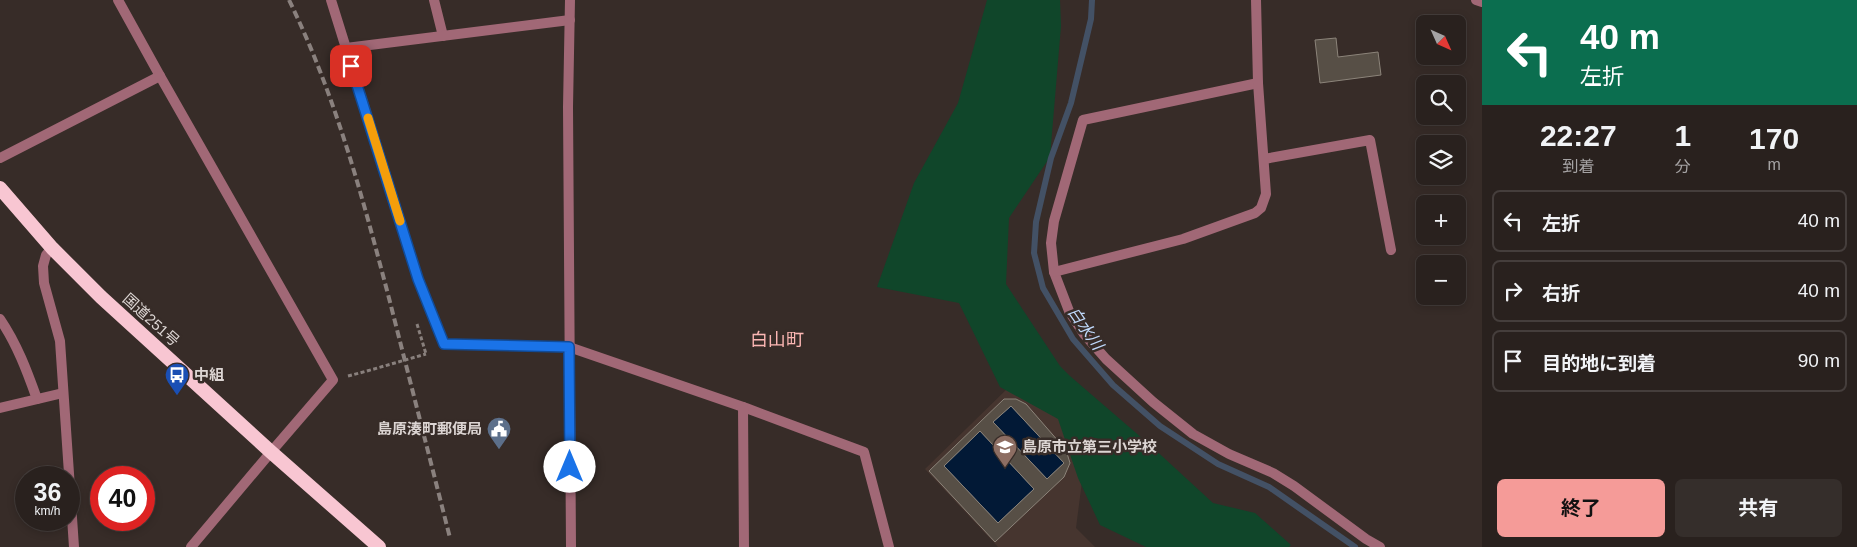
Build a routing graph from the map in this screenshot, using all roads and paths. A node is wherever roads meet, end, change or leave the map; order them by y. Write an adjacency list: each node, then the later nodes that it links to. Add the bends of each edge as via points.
1 (118, 0): 11 (street)
2 (331, 0): 10 (street)
3 (434, 0): 9 (street)
4 (570, 0): 8 (street)
5 (1256, 0): 12 (street)
6 (1476, 0): 7 (street)
7 (1482, 2)
8 (570, 20): 9 (street); 21 (street)
9 (443, 36): 10 (street)
10 (346, 48): 21 (street, via 418,279 444,344)
11 (160, 76): 13 (street); 22 (street)
12 (1258, 83): 14 (street); 18 (street, via 1083,120 1054,221 1051,243)
13 (0, 158)
14 (1264, 159): 17 (street, via 1370,140); 18 (street, via 1266,194 1255,213 1184,239)
15 (0, 188): 16 (highway, 国道251号)
16 (52, 248): 23 (street, via 43,266 44,283 60,341); 27 (highway, 国道251号)
17 (1391, 250)
18 (1054, 272): 34 (street, via 1069,311 1084,334 1153,402 1193,434 1273,473)
19 (0, 320): 24 (street, via 26,368)
20 (417, 324): 22 (path, bridge, via 426,354)
21 (569, 347): 25 (street); 31 (street)
22 (334, 380): 27 (street)
23 (63, 393): 24 (street); 28 (street)
24 (37, 399): 26 (street)
25 (743, 407): 32 (street); 33 (street, via 864,452)
26 (0, 408)
27 (271, 452): 29 (street); 30 (highway, 国道251号)
28 (74, 547)
29 (191, 547)
30 (379, 547)
31 (571, 547)
32 (744, 547)
33 (889, 547)
34 (1380, 547)

